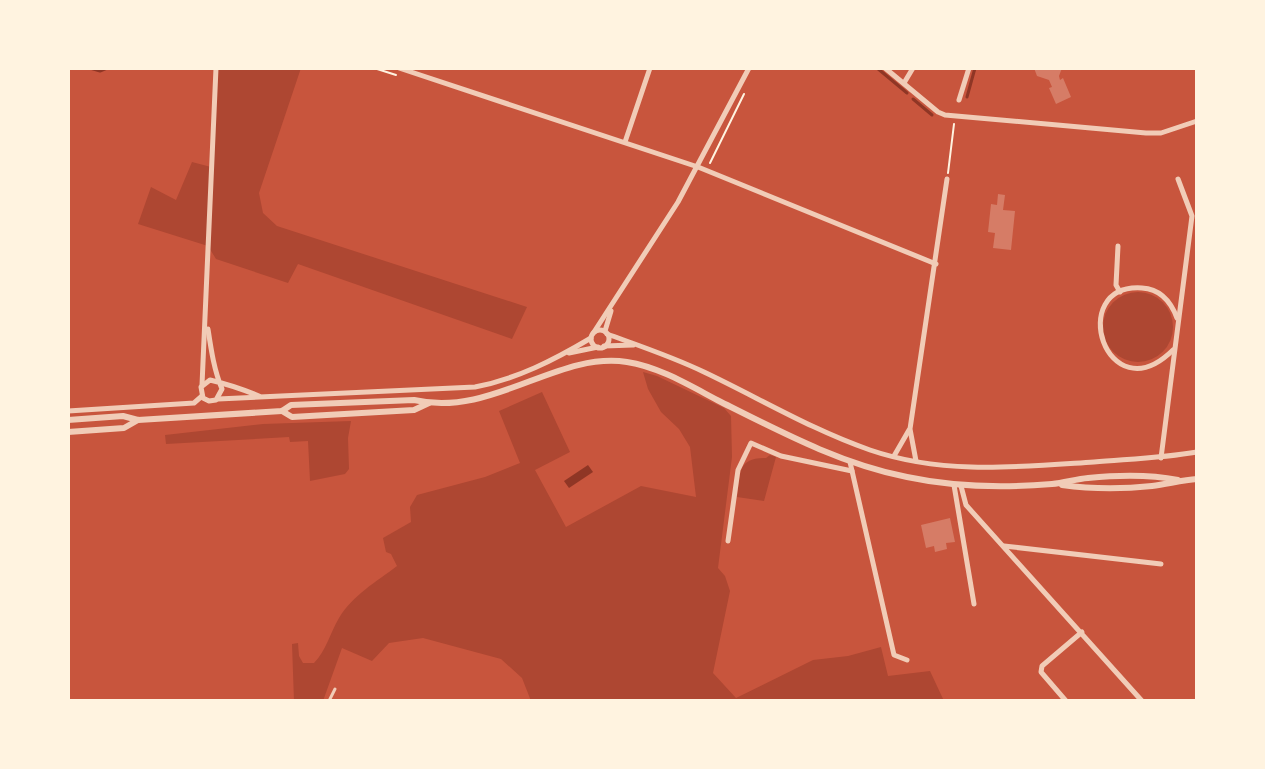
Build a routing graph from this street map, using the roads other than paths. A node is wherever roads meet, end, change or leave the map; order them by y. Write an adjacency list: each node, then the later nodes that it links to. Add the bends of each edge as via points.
1 (216, 68): 20 (street)
2 (399, 68): 11 (street)
3 (650, 68): 11 (street)
4 (749, 68): 12 (street)
5 (885, 68): 8 (street)
6 (913, 68): 8 (street)
7 (969, 68): 9 (street)
8 (904, 83): 10 (street, via 938,112 955,116 1146,133)
9 (959, 100)
10 (1197, 121)
11 (625, 142): 12 (street)
12 (698, 167): 16 (street); 18 (street)
13 (947, 179): 16 (street)
14 (1178, 179): 19 (street, via 1192,216)
15 (1118, 246): 17 (street)
16 (936, 264): 39 (street)
17 (1120, 292): 19 (street, via 1149,289 1162,295); 25 (street, via 1101,314 1101,343 1109,355 1135,368 1150,366)
18 (612, 306): 21 (street); 22 (street)
19 (1177, 319): 25 (street)
20 (206, 320): 27 (street); 28 (street)
21 (606, 332): 22 (street); 23 (street); 24 (street, via 609,341)
22 (592, 335): 24 (street, via 593,344); 26 (street)
23 (638, 345): 24 (street); 42 (street, via 837,437)
24 (601, 347): 26 (street)
25 (1174, 349): 43 (street)
26 (564, 354): 29 (street, via 501,382 475,387)
27 (219, 383): 28 (street, via 210,380); 29 (street); 31 (street)
28 (202, 385): 30 (street)
29 (260, 396): 31 (street)
30 (203, 397): 31 (street); 33 (street, via 194,403); 36 (street)
31 (217, 400): 35 (street)
32 (429, 403): 34 (street, via 291,405); 34 (street, via 414,410 292,417); 45 (street, via 489,397 583,365 625,361 670,376)
33 (68, 411)
34 (282, 411): 35 (street)
35 (219, 414): 36 (street)
36 (202, 416): 38 (street)
37 (68, 420): 38 (street)
38 (138, 420): 40 (street, via 124,428)
39 (910, 429): 42 (street); 44 (street)
40 (68, 432)
41 (1197, 452): 43 (street)
42 (893, 456): 44 (street)
43 (1161, 458): 44 (street, via 1016,468)
44 (916, 461)
45 (850, 462): 46 (street); 48 (street)
46 (852, 471): 49 (street, via 781,456 751,443 738,470); 54 (street, via 894,655)
47 (1197, 479): 48 (street, via 1098,488)
48 (957, 485): 50 (street, via 966,505); 52 (street)
49 (728, 541)
50 (1004, 546): 51 (street); 53 (street)
51 (1161, 564)
52 (974, 604)
53 (1082, 632): 57 (street, via 1042,666 1041,672); 58 (street)
54 (907, 660)
55 (335, 689): 56 (lane)
56 (329, 701)
57 (1066, 701)
58 (1142, 701)

